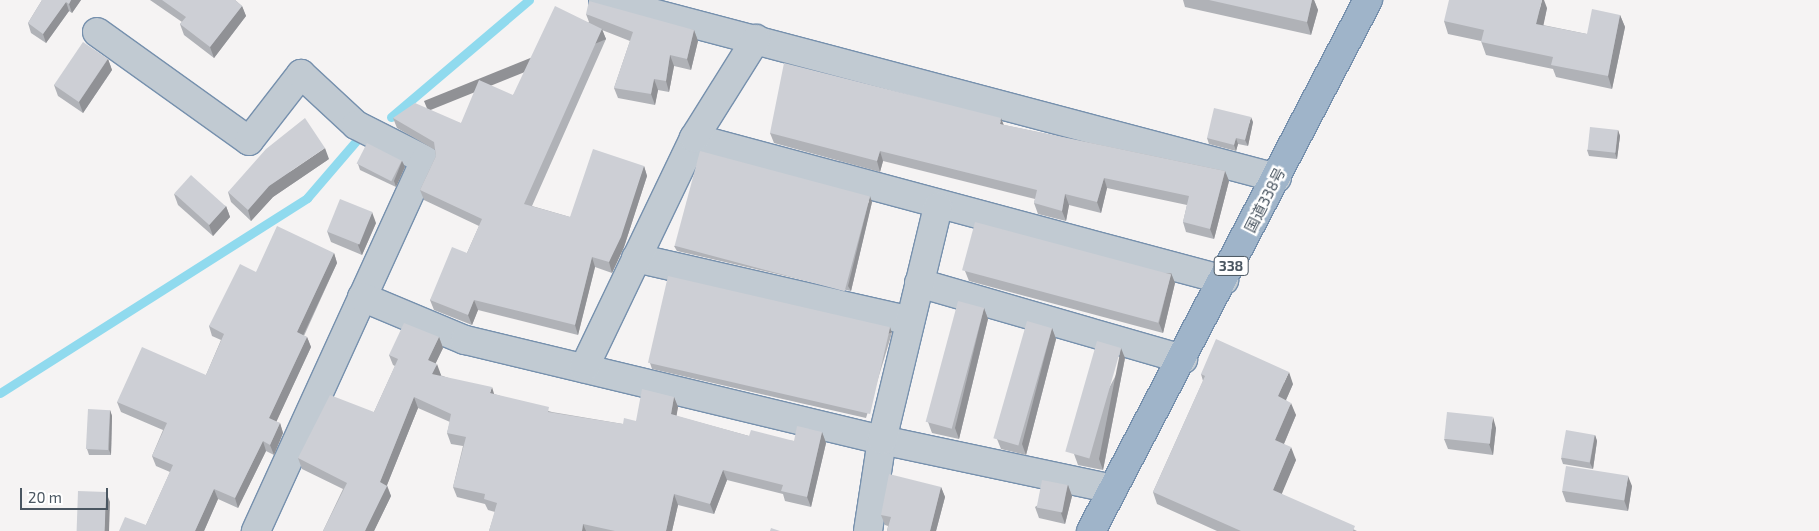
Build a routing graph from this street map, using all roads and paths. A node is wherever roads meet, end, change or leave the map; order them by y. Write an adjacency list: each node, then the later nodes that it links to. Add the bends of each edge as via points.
1 (603, 0): 4 (street)
2 (1368, 0): 6 (highway, 国道338号 / 338)
3 (97, 32): 11 (street, via 249,141 301,74 356,124 425,160)
4 (756, 38): 5 (street); 6 (street)
5 (694, 138): 7 (street); 8 (street)
6 (1277, 178): 9 (highway, 国道338号 / 338)
7 (938, 207): 9 (street); 10 (street)
8 (636, 258): 12 (street); 14 (street)
9 (1224, 280): 13 (highway, 国道338号 / 338)
10 (919, 283): 12 (street); 13 (street)
11 (362, 297): 14 (street, via 465,340); 17 (street)
12 (910, 321): 15 (street)
13 (1183, 359): 16 (highway, 国道338号 / 338)
14 (584, 368): 15 (street)
15 (882, 440): 16 (street); 18 (street)
16 (1113, 489): 19 (highway, 国道338号 / 338)
17 (256, 531)
18 (868, 531)
19 (1091, 531)

